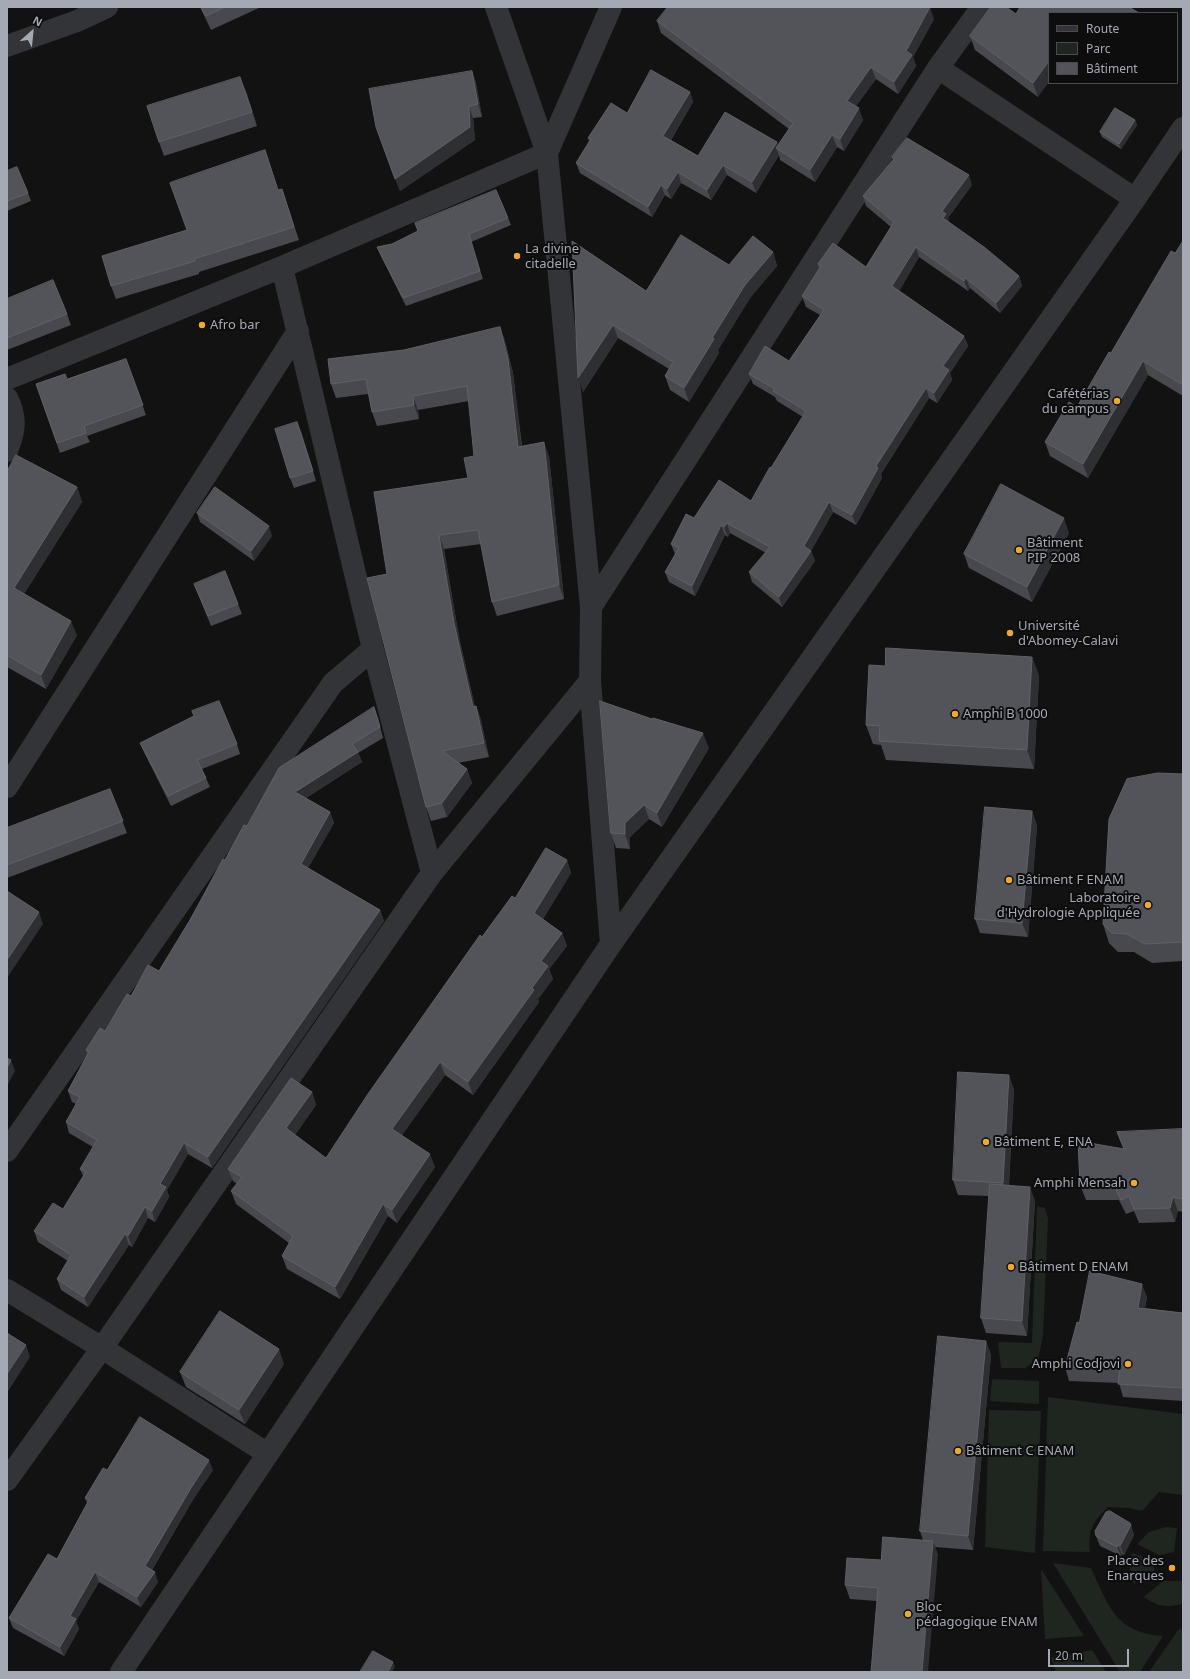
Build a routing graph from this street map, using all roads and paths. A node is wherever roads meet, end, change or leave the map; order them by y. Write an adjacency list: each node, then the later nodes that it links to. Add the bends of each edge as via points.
1 (107, 7): 5 (street, via 77,21)
2 (496, 7): 8 (street)
3 (611, 7): 8 (street)
4 (982, 7): 6 (street)
5 (7, 46)
6 (938, 68): 9 (street); 15 (street)
7 (1183, 128): 9 (street)
8 (547, 153): 10 (street); 15 (street)
9 (1135, 199): 20 (street)
10 (282, 267): 11 (street); 12 (street)
11 (298, 331): 16 (street); 18 (street)
12 (7, 379)
13 (7, 398): 14 (street, via 12,409 14,432)
14 (7, 451)
15 (592, 607): 17 (street)
16 (373, 649): 19 (street); 21 (street, via 333,683)
17 (590, 681): 19 (street); 20 (street)
18 (7, 787)
19 (432, 873): 23 (street)
20 (611, 944): 24 (street)
21 (7, 1151)
22 (7, 1290): 23 (street)
23 (102, 1348): 24 (street); 25 (street)
24 (268, 1454): 26 (street)
25 (7, 1480)
26 (121, 1672)

